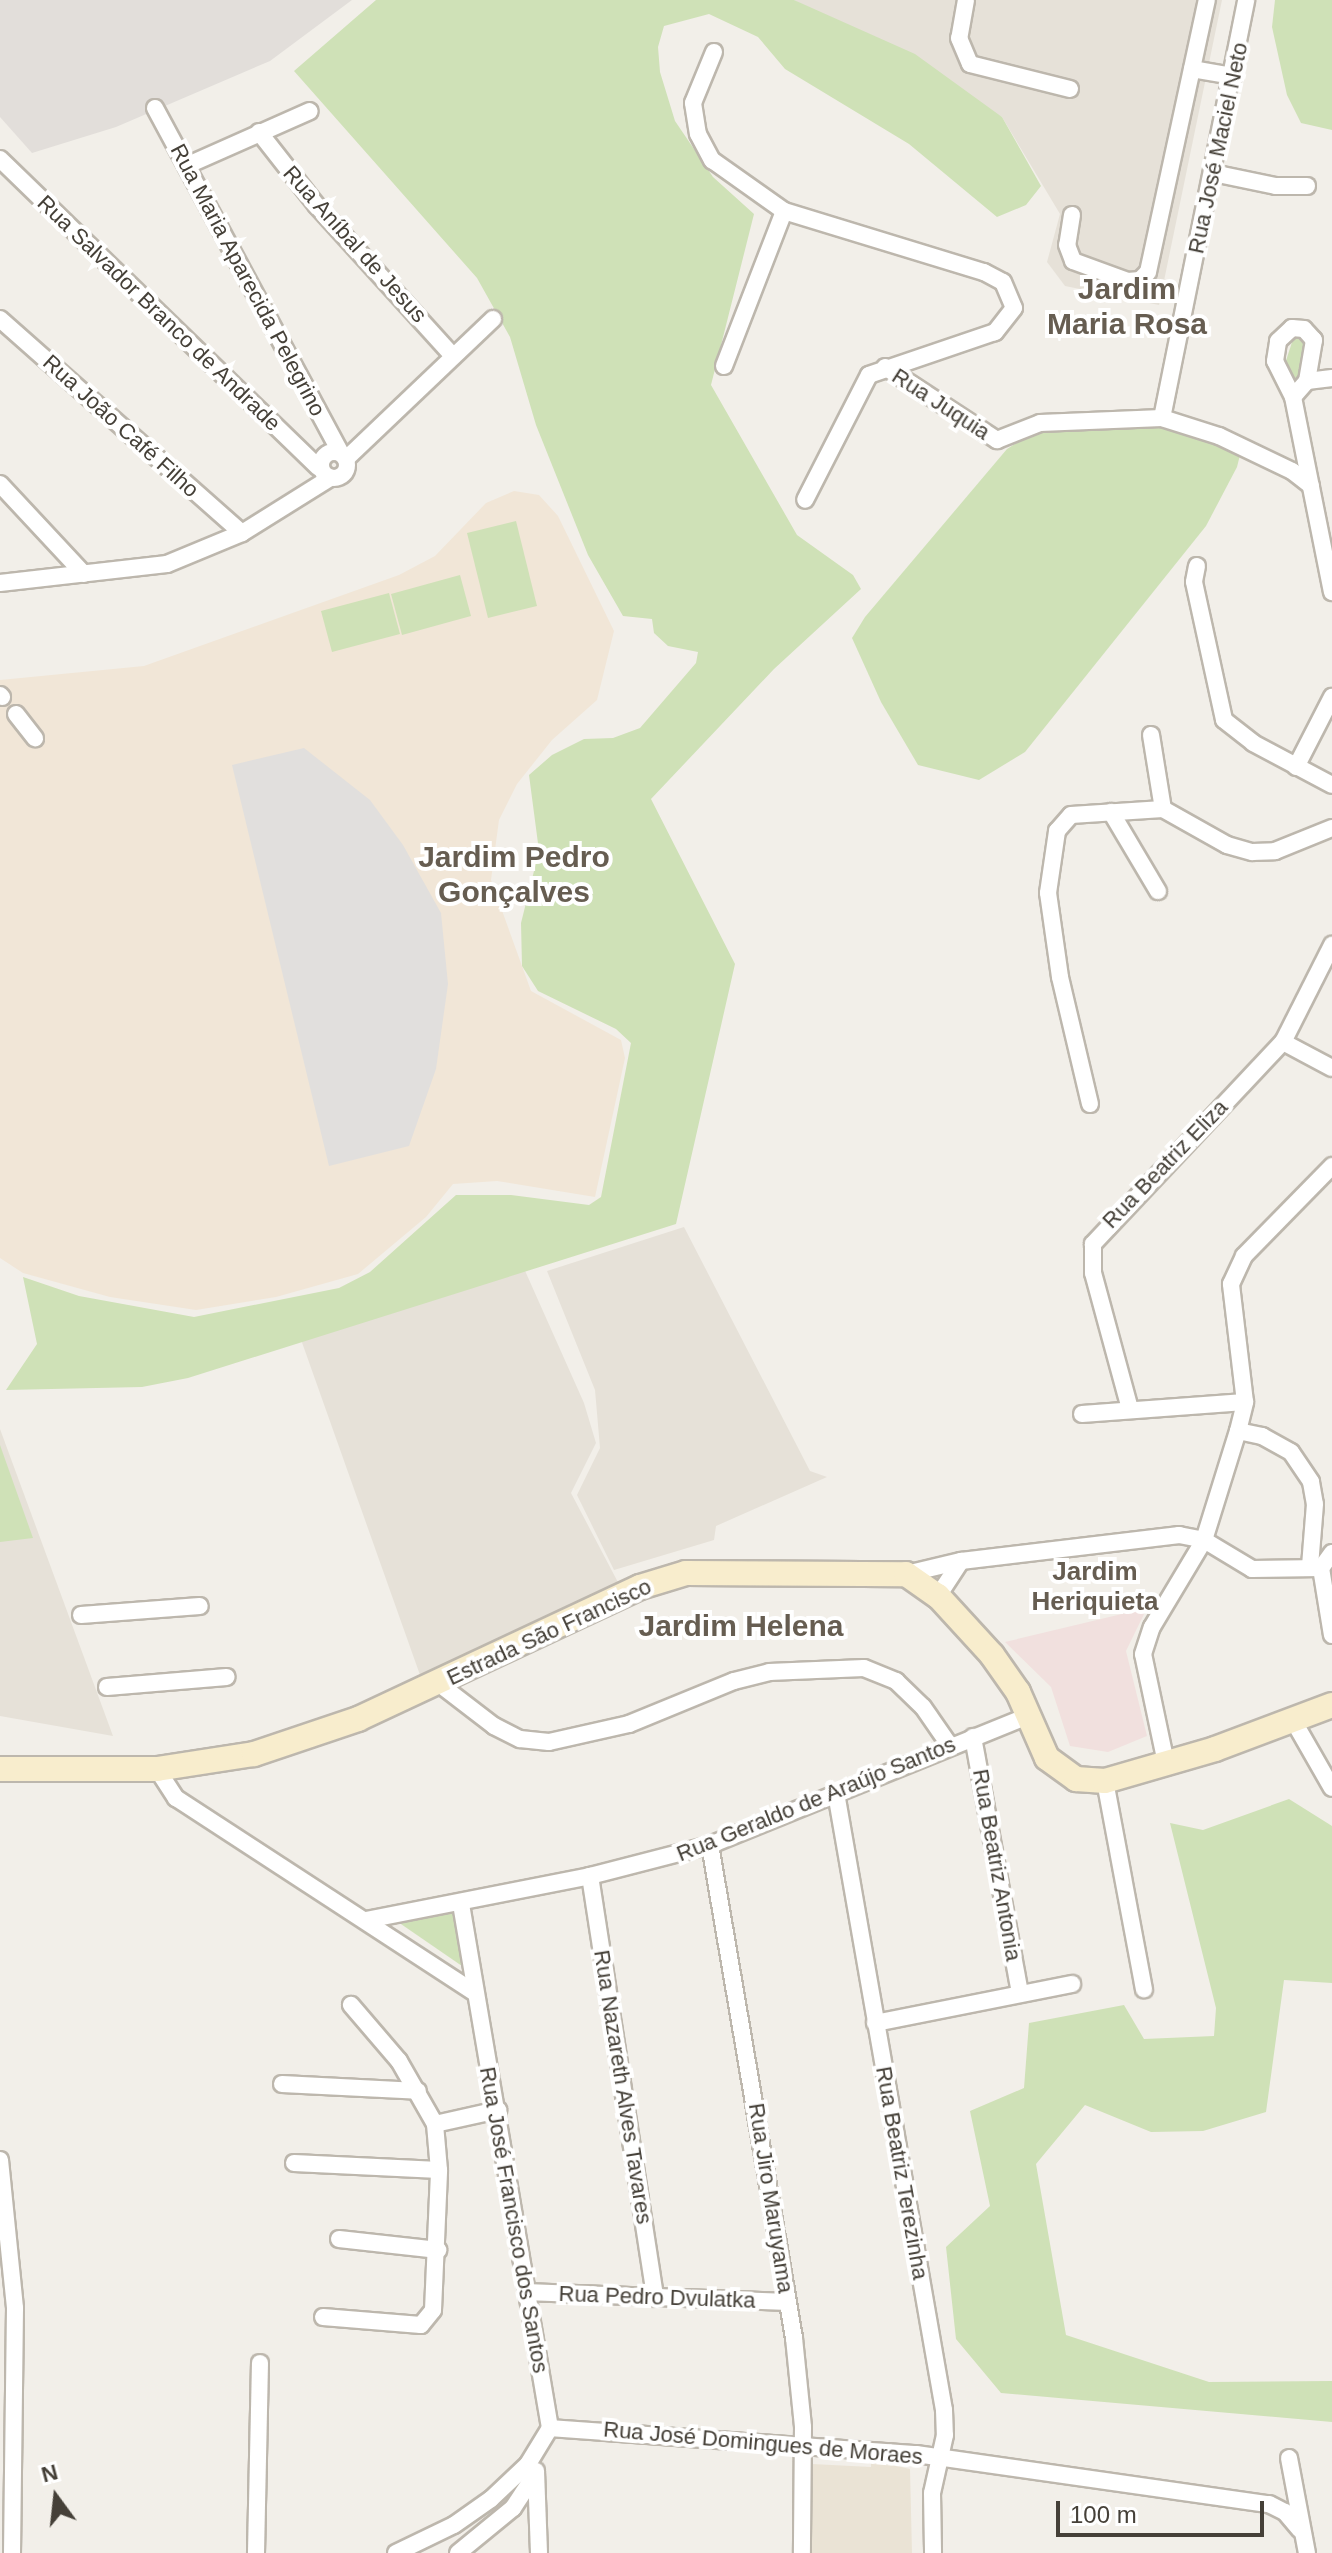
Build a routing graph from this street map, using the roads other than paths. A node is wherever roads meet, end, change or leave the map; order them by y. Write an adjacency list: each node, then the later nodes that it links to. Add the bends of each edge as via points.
1 (966, 0): 7 (street, via 959,38 970,64)
2 (1207, 0): 5 (street)
3 (1248, 0): 6 (street, Rua José Maciel Neto)
4 (714, 52): 15 (street, via 693,103 698,134 712,160)
5 (1192, 69): 6 (street); 16 (street, via 1148,272 1140,280 1128,281 1073,261 1067,245)
6 (1233, 76): 13 (street, Rua José Maciel Neto)
7 (1070, 89)
8 (155, 108): 12 (street, Rua Maria Aparecida Pelegrino)
9 (310, 111): 10 (street)
10 (259, 132): 12 (street); 19 (street, Rua Aníbal de Jesus, via 317,206)
11 (0, 159): 27 (street, Rua Salvador Branco de Andrade)
12 (188, 165): 26 (street, Rua Maria Aparecida Pelegrino)
13 (1213, 173): 14 (street, via 1276,186); 25 (street, Rua José Maciel Neto)
14 (1307, 186)
15 (784, 211): 20 (street); 21 (street, via 1003,282 1014,308 995,332)
16 (1072, 215)
17 (0, 319): 31 (street, Rua João Café Filho)
18 (493, 319): 19 (street)
19 (453, 356): 26 (street)
20 (724, 366)
21 (885, 367): 25 (street, Rua Juquia, via 997,440 1040,423); 30 (street, via 858,388)
22 (1332, 378): 23 (street)
23 (1307, 381): 24 (street); 24 (street, via 1314,340 1304,329 1292,328 1278,341 1275,361)
24 (1293, 397): 29 (street)
25 (1162, 418): 29 (street, via 1219,436 1292,471)
26 (343, 456): 27 (street, via 326,454); 27 (street, via 345,472)
27 (324, 473): 31 (street)
28 (0, 484): 33 (street)
29 (1311, 486): 35 (street)
30 (805, 500)
31 (242, 533): 33 (street, via 167,564)
32 (1197, 566): 40 (street, via 1194,582 1224,720)
33 (84, 574): 34 (street)
34 (0, 583)
35 (1332, 592)
36 (1332, 697): 40 (street)
37 (16, 714): 39 (street)
38 (1151, 735): 42 (street)
39 (35, 738)
40 (1296, 767): 41 (street)
41 (1332, 785)
42 (1163, 809): 43 (street); 44 (street, via 1227,845 1252,852 1275,851)
43 (1111, 812): 45 (street); 50 (street, via 1071,815 1057,831 1048,893 1060,977)
44 (1332, 828)
45 (1158, 891)
46 (1332, 945): 47 (street, Rua Beatriz Eliza)
47 (1326, 975): 48 (street, Rua Beatriz Eliza)
48 (1283, 1042): 49 (street); 53 (street, Rua Beatriz Eliza, via 1093,1244 1093,1273)
49 (1332, 1068)
50 (1090, 1104)
51 (1332, 1166): 52 (street, via 1235,1272 1230,1307)
52 (1245, 1402): 53 (street); 55 (street)
53 (1130, 1409): 54 (street)
54 (1082, 1414)
55 (1238, 1431): 56 (street); 59 (street, via 1262,1436 1291,1452 1311,1482)
56 (1204, 1540): 58 (street, via 1155,1536); 59 (street, via 1252,1569); 73 (street, via 1152,1627 1143,1654)
57 (1332, 1553): 59 (street)
58 (961, 1561): 60 (street); 61 (street)
59 (1316, 1567): 64 (street)
60 (906, 1574): 61 (main road); 66 (main road, Estrada São Francisco, via 686,1573 640,1587)
61 (938, 1596): 69 (main road, via 992,1655 1018,1692)
62 (200, 1606): 63 (street)
63 (81, 1615)
64 (1332, 1635)
65 (227, 1677): 67 (street)
66 (438, 1683): 72 (street, via 494,1726 534,1743 629,1724 769,1672 864,1668 896,1681 923,1707); 74 (main road, Estrada São Francisco, via 298,1742)
67 (107, 1687)
68 (1332, 1705): 70 (main road)
69 (1027, 1716): 71 (street, Rua Geraldo de Araújo Santos); 78 (main road, via 1047,1758 1059,1769 1076,1779)
70 (1293, 1720): 73 (main road); 79 (street)
71 (973, 1737): 72 (street, Rua Geraldo de Araújo Santos); 89 (street, Rua Beatriz Antonia)
72 (950, 1746): 80 (street, Rua Geraldo de Araújo Santos)
73 (1166, 1763): 78 (main road)
74 (193, 1766): 75 (main road, Estrada São Francisco); 81 (street)
75 (157, 1769): 76 (main road, Estrada São Francisco); 81 (street)
76 (114, 1770): 77 (main road, Estrada São Francisco); 81 (street)
77 (5, 1773)
78 (1105, 1781): 87 (street)
79 (1332, 1788)
80 (836, 1793): 82 (street, Rua Geraldo de Araújo Santos); 91 (street, Rua Beatriz Terezinha)
81 (172, 1795): 85 (street)
82 (710, 1845): 83 (street, Rua Geraldo de Araújo Santos); 103 (street, Rua Jiro Maruyama)
83 (590, 1876): 84 (street, Rua Geraldo de Araújo Santos); 102 (street, Rua Nazareth Alves Tavares)
84 (461, 1904): 85 (street, Rua Geraldo de Araújo Santos); 88 (street, Rua José Francisco dos Santos)
85 (366, 1920): 88 (street)
86 (1072, 1984): 89 (street)
87 (1144, 1989)
88 (474, 1992): 94 (street, Rua José Francisco dos Santos)
89 (1020, 1993): 91 (street)
90 (351, 2005): 93 (street)
91 (875, 2023): 109 (street, Rua Beatriz Terezinha, via 944,2410)
92 (282, 2084): 93 (street)
93 (418, 2091): 95 (street)
94 (498, 2110): 95 (street); 101 (street, Rua José Francisco dos Santos)
95 (435, 2124): 98 (street)
96 (0, 2160): 114 (street, via 15,2308)
97 (294, 2163): 98 (street)
98 (439, 2170): 100 (street)
99 (339, 2239): 100 (street)
100 (438, 2250): 104 (street, via 433,2310 421,2325)
101 (527, 2292): 102 (street, Rua Pedro Dvulatka); 106 (street, Rua José Francisco dos Santos)
102 (655, 2298): 103 (street, Rua Pedro Dvulatka)
103 (787, 2302): 107 (street, Rua Jiro Maruyama)
104 (323, 2317)
105 (260, 2363): 115 (street)
106 (550, 2428): 107 (street, Rua José Domingues de Moraes); 110 (street)
107 (802, 2443): 109 (street, Rua José Domingues de Moraes); 119 (street, Rua Jiro Maruyama)
108 (1289, 2458): 112 (street)
109 (940, 2460): 112 (street, Rua José Domingues de Moraes, via 1269,2504 1285,2512); 120 (street, Rua Beatriz Terezinha, via 932,2493)
110 (532, 2469): 111 (street); 113 (street, via 513,2508); 118 (street)
111 (469, 2515): 113 (street); 116 (street)
112 (1300, 2530): 121 (street)
113 (483, 2534): 117 (street)
114 (12, 2553)
115 (256, 2553)
116 (396, 2553)
117 (458, 2553)
118 (539, 2553)
119 (802, 2553)
120 (933, 2553)
121 (1307, 2553)

